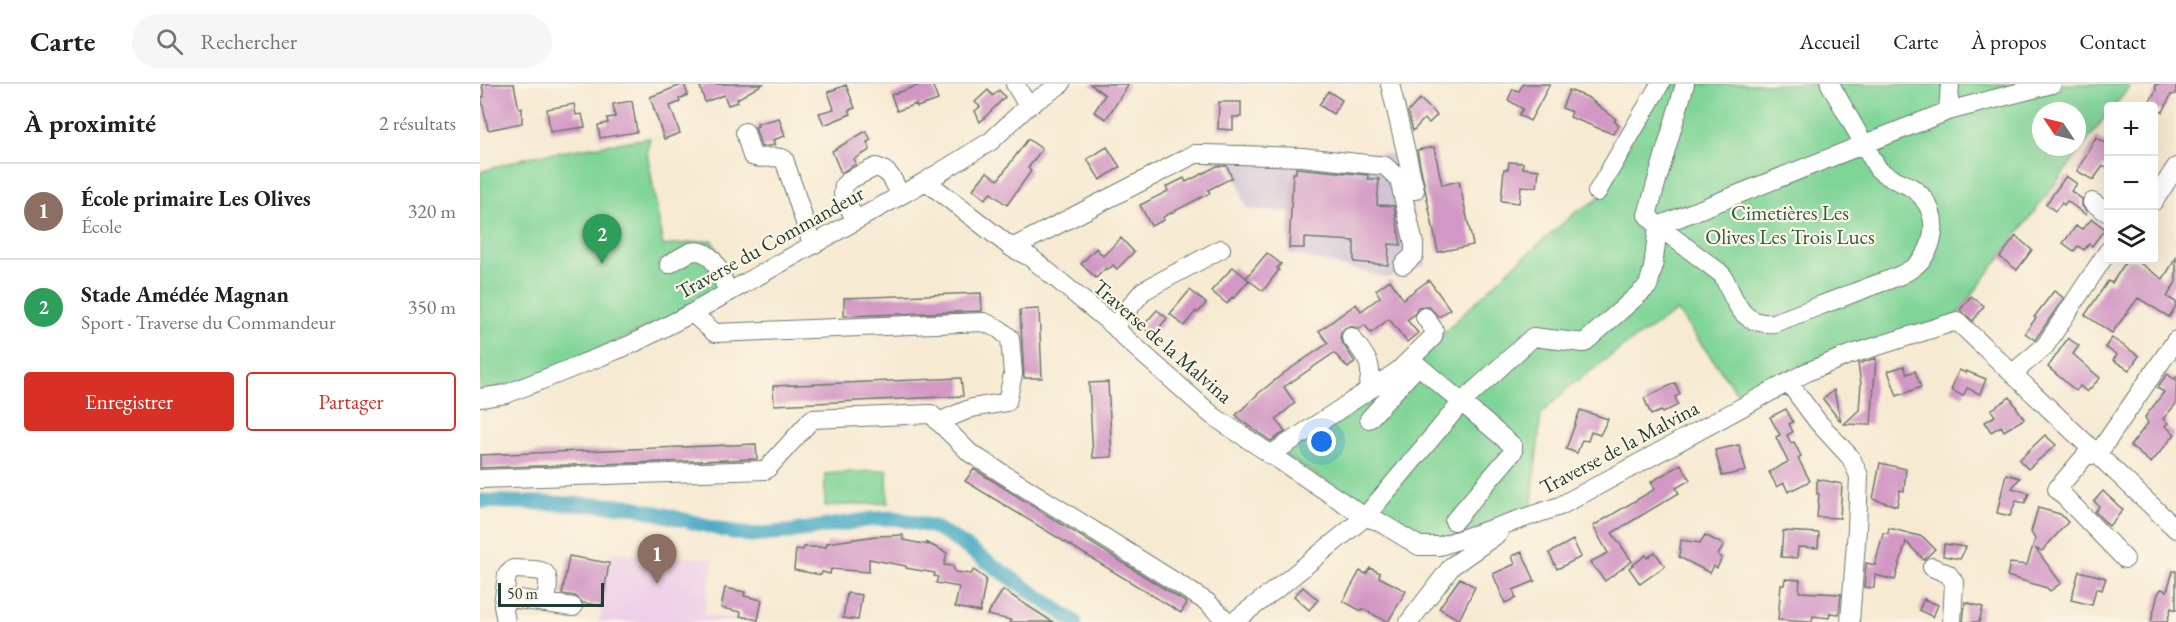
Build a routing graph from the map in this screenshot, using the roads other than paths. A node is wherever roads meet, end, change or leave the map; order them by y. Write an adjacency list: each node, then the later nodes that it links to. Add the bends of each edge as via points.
1 (1015, 84): 9 (street)
2 (1061, 84): 9 (street, Traverse du Commandeur)
3 (1390, 84): 15 (street)
4 (1660, 84): 16 (street)
5 (1685, 84): 22 (street, via 1647,215)
6 (1830, 84): 12 (street)
7 (1950, 84): 10 (street)
8 (2052, 84): 10 (street)
9 (1029, 106): 14 (street, Traverse du Commandeur, via 991,141)
10 (1948, 111): 12 (street)
11 (745, 132): 23 (street, via 752,156 784,159)
12 (1863, 144): 22 (street); 22 (street, via 1878,169 1918,192 1933,215 1929,247 1916,266 1904,274 1764,324 1742,313 1719,272)
13 (2176, 167): 18 (street)
14 (926, 181): 17 (street, Traverse du Commandeur); 24 (street, Traverse de la Malvina)
15 (1414, 190)
16 (1597, 192)
17 (900, 195): 21 (street, Traverse du Commandeur); 21 (street, via 884,169 876,167 851,179 843,185 843,194)
18 (2158, 195)
19 (2092, 202): 20 (street)
20 (2104, 210)
21 (855, 220): 23 (street, Traverse du Commandeur)
22 (1658, 226): 40 (street, via 1648,286 1590,339 1578,343 1533,337)
23 (812, 244): 30 (street, Traverse du Commandeur)
24 (1012, 248): 29 (street, via 1195,154 1302,157 1385,165 1399,179 1414,244 1414,255); 33 (street, Traverse de la Malvina, via 1030,257)
25 (1221, 249): 33 (street, via 1143,291)
26 (2104, 258): 36 (street, via 2045,346)
27 (669, 264): 30 (street, via 691,252 701,252 713,259)
28 (2112, 264): 36 (street, via 2059,344 2042,362)
29 (1403, 265)
30 (728, 292): 31 (street, Traverse du Commandeur)
31 (692, 313): 39 (street, Traverse du Commandeur, via 632,344 506,394); 42 (street, via 715,333 984,322 999,329 1010,338 1013,374 1007,402 972,408)
32 (1425, 317): 38 (street, via 1434,330 1433,337 1398,370)
33 (1114, 326): 43 (street, Traverse de la Malvina, via 1213,416)
34 (1351, 337): 38 (street, via 1368,360 1371,377)
35 (2176, 340): 44 (street)
36 (2017, 370): 37 (street, Traverse de la Malvina, via 1957,321 1846,356); 44 (street, Traverse de la Malvina)
37 (1789, 382): 47 (street, Traverse de la Malvina, via 1560,506); 58 (street, via 1851,458 1859,476)
38 (1366, 392): 43 (street)
39 (480, 398)
40 (1461, 403): 41 (street, via 1418,368); 46 (street); 48 (street, via 1514,450)
41 (1369, 419)
42 (939, 422): 45 (street, via 931,414 812,419 766,470); 55 (street, via 969,453 1207,602)
43 (1270, 455): 46 (street, Traverse de la Malvina)
44 (2097, 455): 49 (street, Traverse de la Malvina); 50 (street, via 2086,455 2057,489)
45 (480, 479)
46 (1365, 517): 47 (street, Traverse de la Malvina, via 1419,546 1440,546); 56 (street)
47 (1518, 520): 57 (street, via 1452,566)
48 (1454, 521)
49 (2176, 529)
50 (2125, 559)
51 (1932, 567): 59 (street, via 1948,574 1954,582)
52 (546, 603): 53 (street); 54 (street); 54 (street, via 547,574 513,569 507,574)
53 (573, 607)
54 (504, 610)
55 (1228, 622)
56 (1233, 622)
57 (1410, 622)
58 (1850, 622)
59 (1952, 622)

